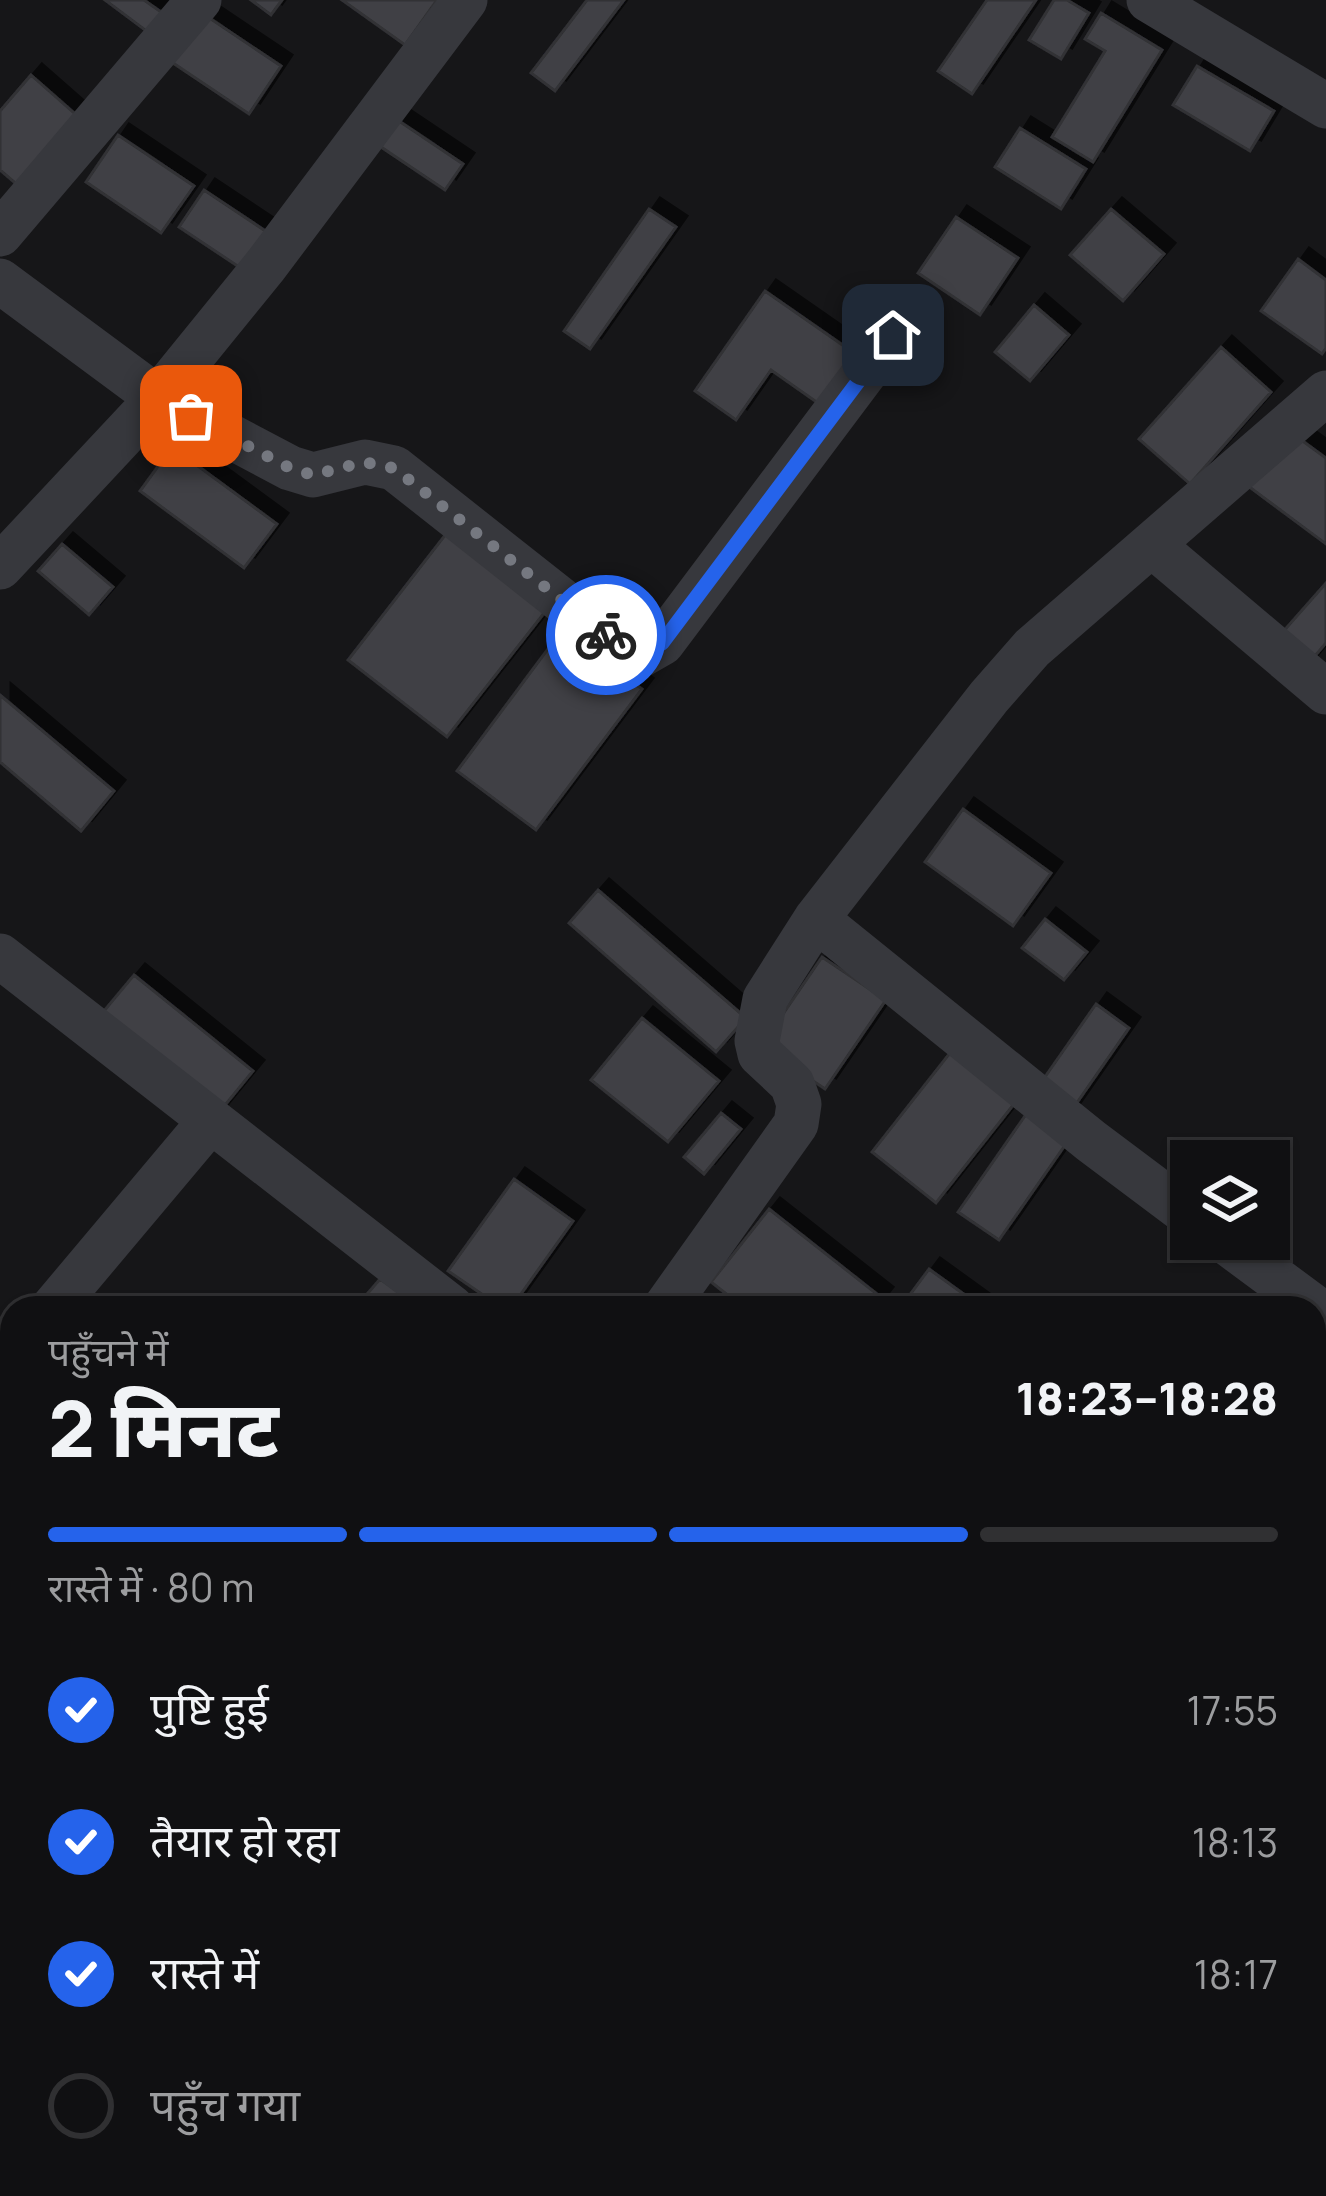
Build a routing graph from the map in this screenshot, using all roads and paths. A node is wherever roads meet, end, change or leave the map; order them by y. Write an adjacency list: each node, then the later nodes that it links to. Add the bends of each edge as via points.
1 (199, 0): 5 (street)
2 (465, 0): 9 (street)
3 (1149, 0): 4 (street)
4 (1326, 106)
5 (0, 234)
6 (0, 281): 9 (street)
7 (893, 335): 9 (street, via 662,643 641,655 394,468 364,462 313,475)
8 (1326, 394): 10 (street)
9 (158, 398): 11 (street)
10 (1152, 545): 12 (street); 13 (street, via 1032,648)
11 (0, 567)
12 (1326, 692)
13 (816, 919): 16 (street); 20 (street, via 765,999 757,1041 792,1084 796,1124)
14 (0, 956): 15 (street)
15 (211, 1120): 18 (street); 19 (street)
16 (1170, 1200)
17 (1250, 1260): 21 (street)
18 (63, 1296)
19 (437, 1296)
20 (673, 1296)
21 (1299, 1296)

